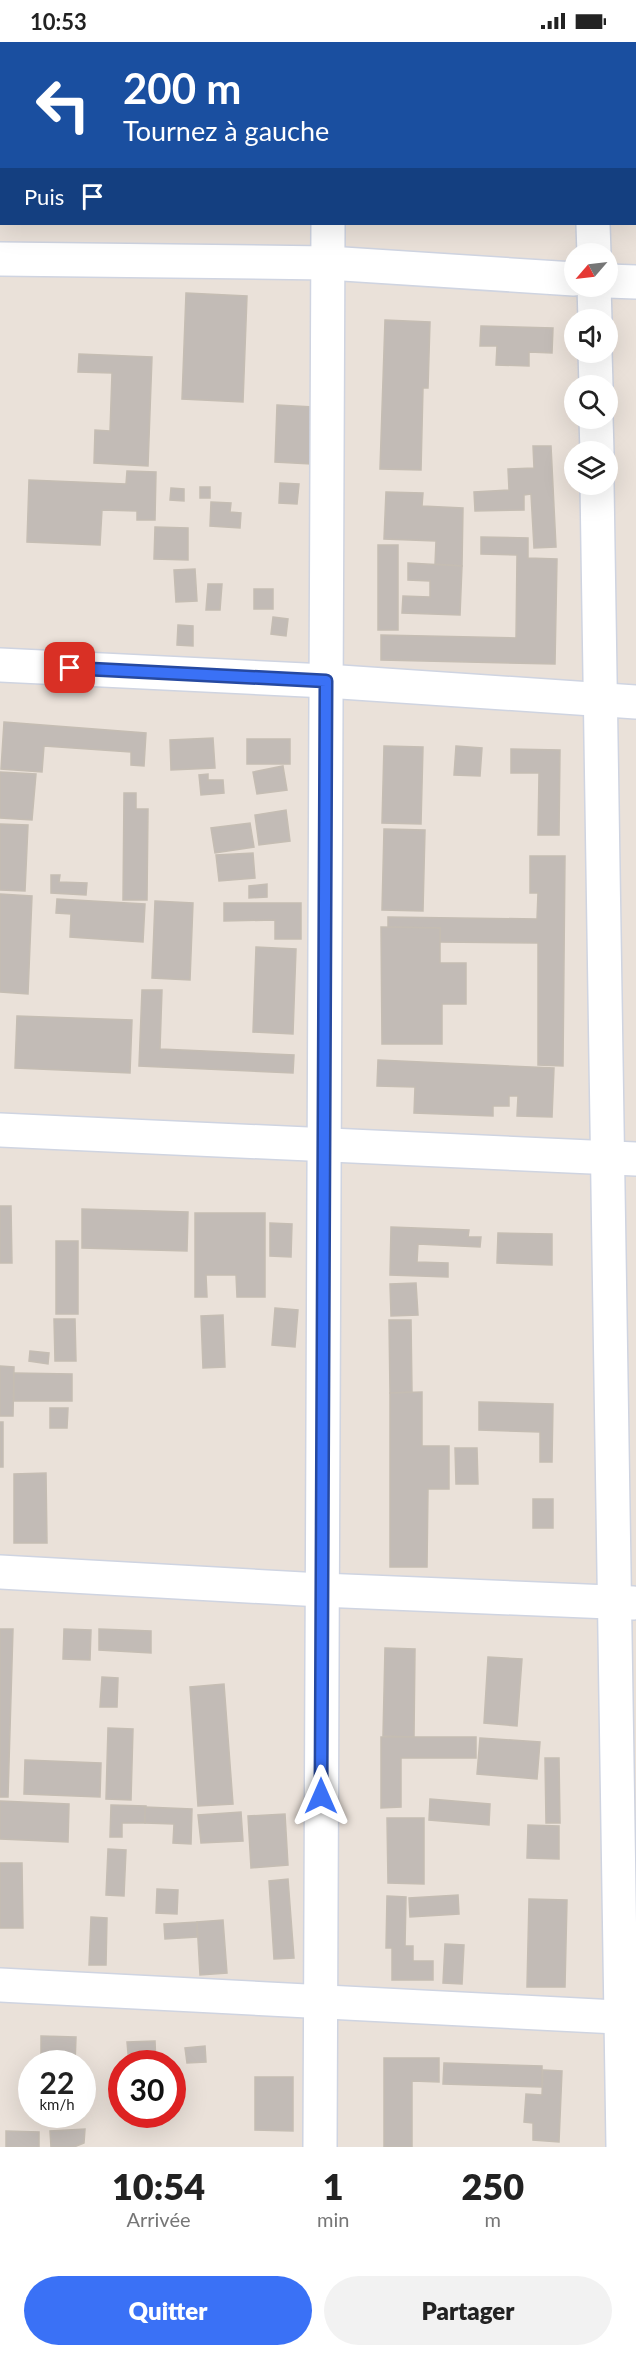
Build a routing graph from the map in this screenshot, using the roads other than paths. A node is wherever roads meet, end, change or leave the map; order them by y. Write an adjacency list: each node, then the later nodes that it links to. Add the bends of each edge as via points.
1 (328, 225): 5 (street)
2 (593, 225): 3 (street)
3 (594, 243)
4 (0, 259): 5 (street)
5 (328, 263): 6 (street); 11 (street)
6 (564, 278)
7 (618, 281): 8 (street)
8 (636, 282)
9 (597, 495): 12 (street)
10 (0, 665): 11 (street)
11 (326, 681): 12 (street); 15 (street)
12 (600, 700): 13 (street); 16 (street)
13 (636, 702)
14 (0, 1130): 15 (street)
15 (324, 1144): 16 (street); 18 (street)
16 (621, 1158): 19 (street)
17 (0, 1572): 18 (street)
18 (321, 1590): 19 (street); 21 (street)
19 (625, 1602): 22 (street)
20 (0, 1985): 21 (street)
21 (320, 2001): 22 (street); 23 (street)
22 (628, 2018): 24 (street)
23 (320, 2147)
24 (623, 2147)

